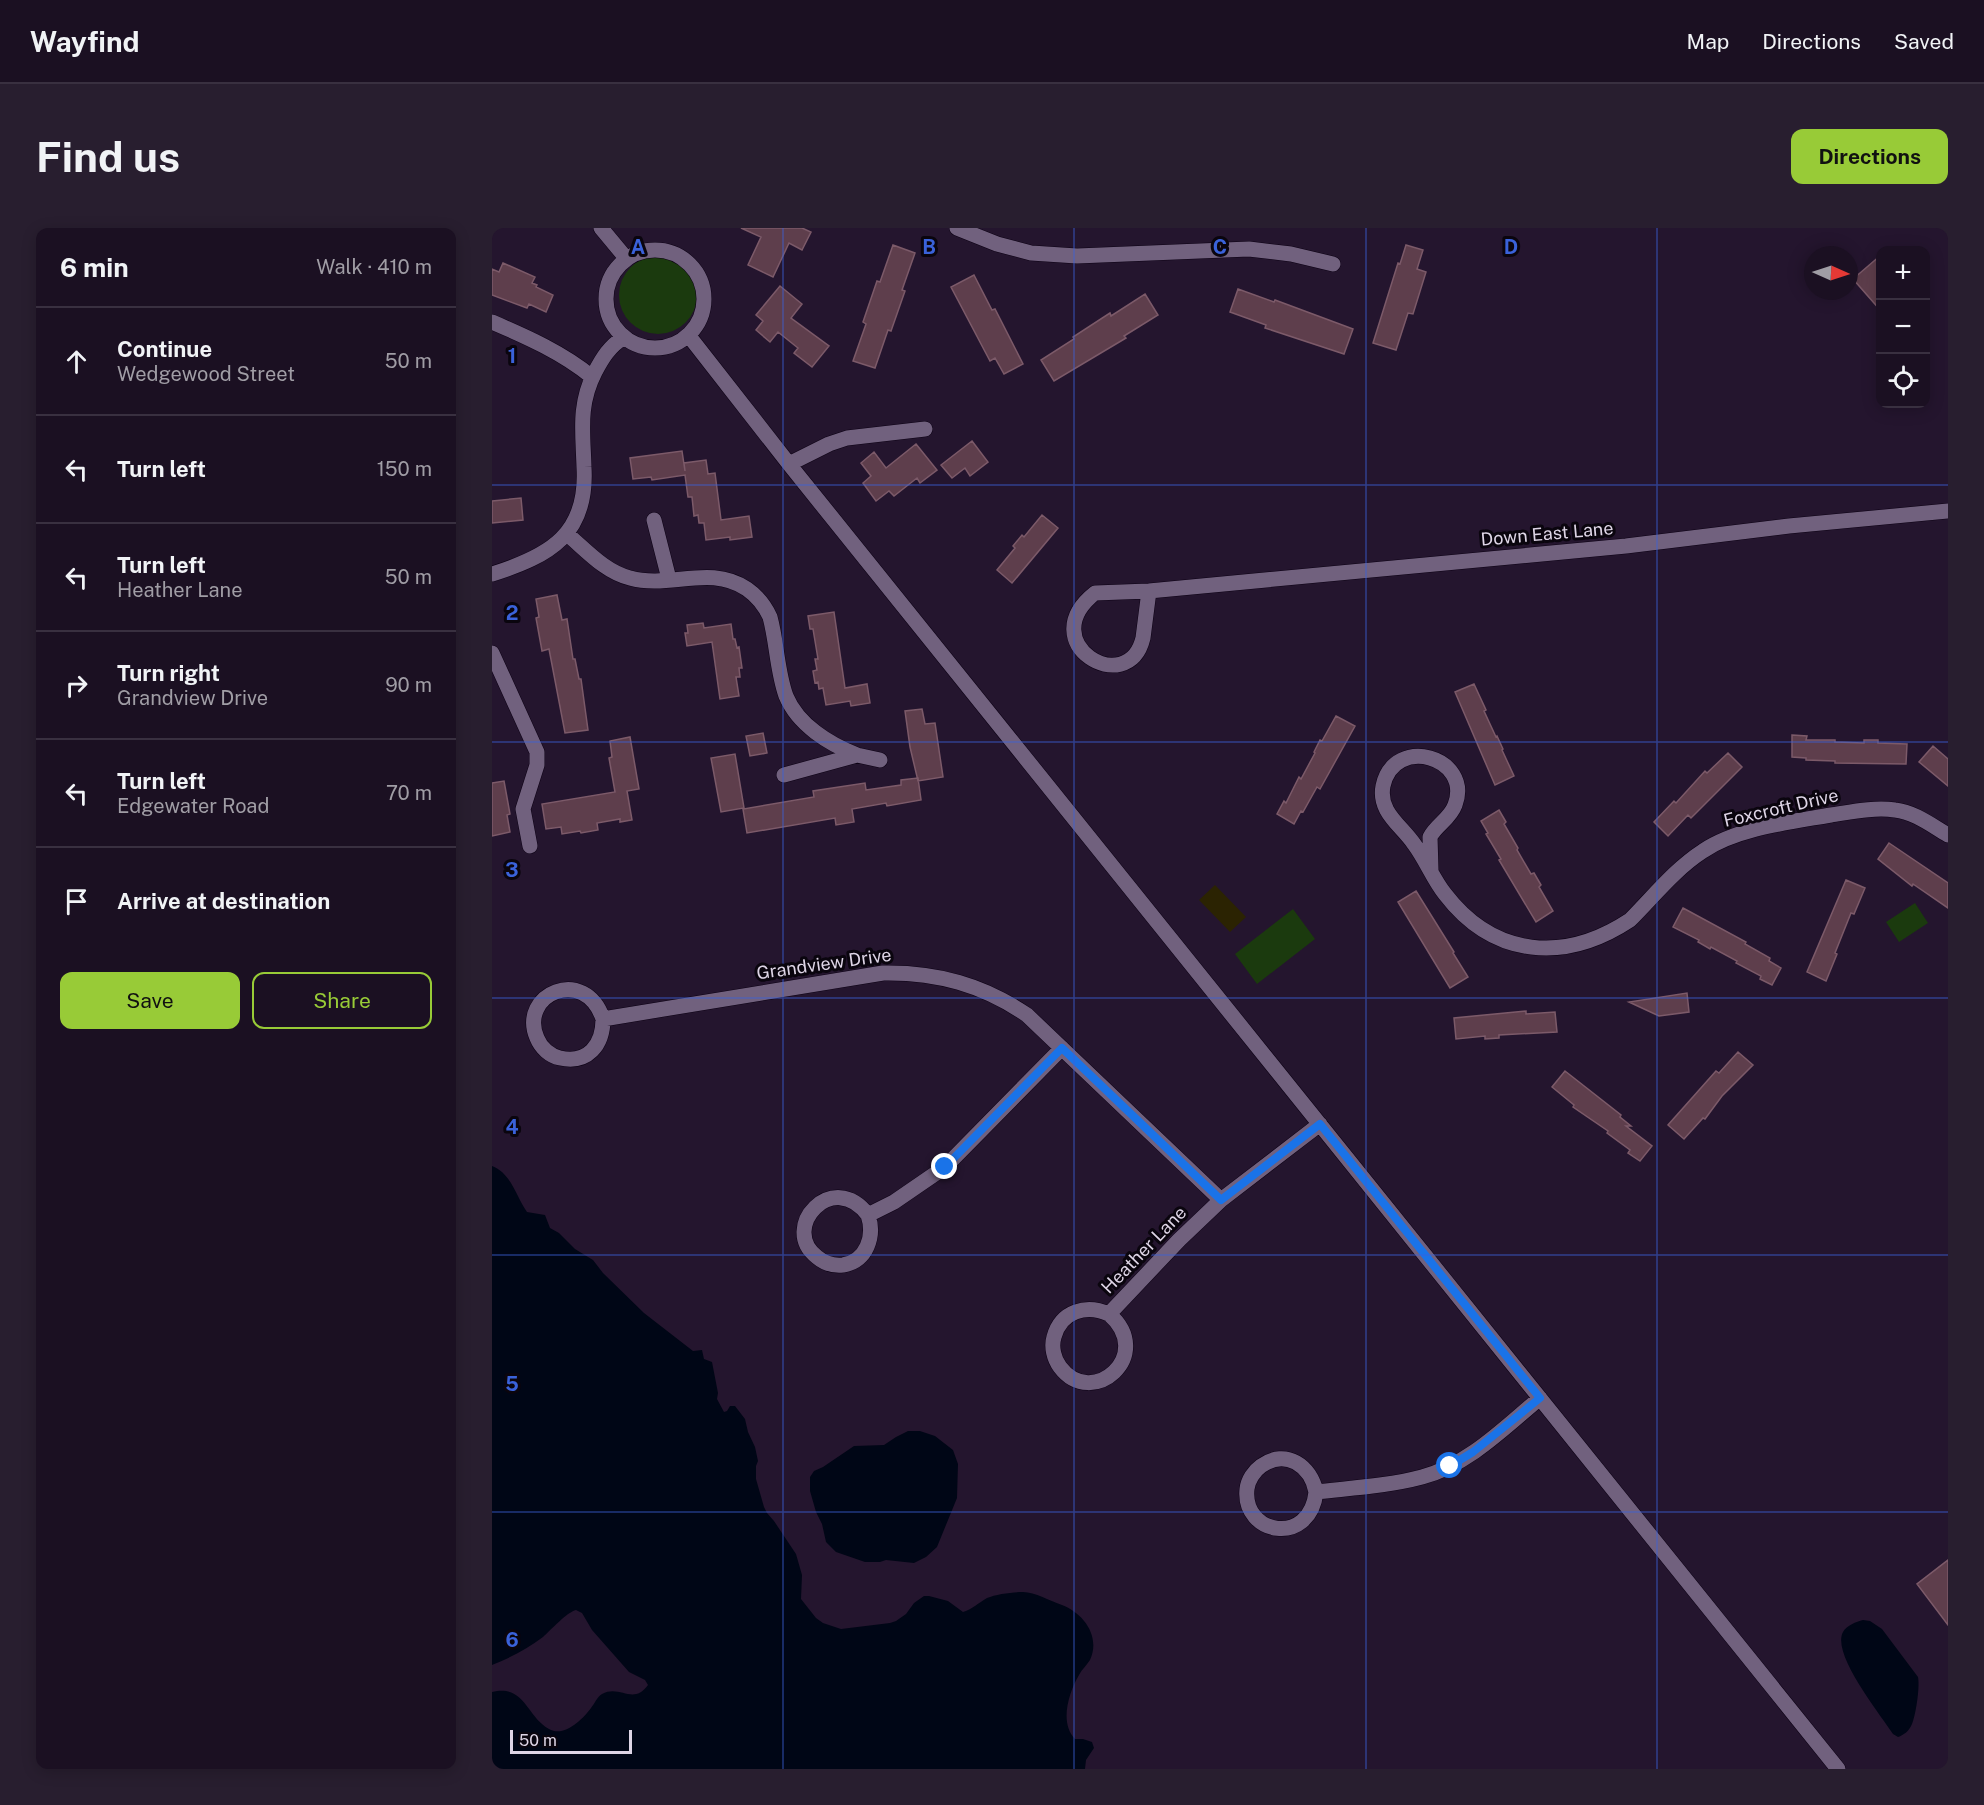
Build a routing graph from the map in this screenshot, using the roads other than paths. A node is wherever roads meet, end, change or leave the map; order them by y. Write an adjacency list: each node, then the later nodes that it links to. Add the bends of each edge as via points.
1 (601, 228): 3 (street)
2 (957, 228): 4 (street, via 1031,254 1087,256 1249,249)
3 (626, 258): 6 (street, via 658,249 689,261 699,274 705,307); 7 (street, via 611,278 606,302 610,318)
4 (1333, 264)
5 (492, 322): 8 (street, via 542,345)
6 (688, 336): 7 (street, via 662,348 634,344); 10 (street)
7 (624, 337): 8 (street, via 604,354)
8 (592, 377): 13 (street, via 582,417 585,486 580,509)
9 (925, 429): 10 (street, via 847,438)
10 (789, 464): 26 (street)
11 (1948, 511): 16 (street, Down East Lane)
12 (654, 520): 15 (street)
13 (567, 534): 14 (street, via 544,553); 15 (street, via 614,572 631,578)
14 (492, 574)
15 (669, 579): 18 (street, via 720,578 738,584 757,598 770,617 782,681 793,709 816,732)
16 (1149, 591): 16 (street, Down East Lane, via 1095,593 1087,599 1076,616 1075,626 1077,642 1087,656 1112,665 1136,654 1143,638)
17 (492, 653): 22 (street, via 537,752 537,765 523,809)
18 (856, 755): 19 (street); 20 (street)
19 (880, 760)
20 (784, 775)
21 (1948, 835): 23 (street, Foxcroft Drive, via 1906,812 1884,809 1802,820 1735,836 1695,856 1621,926 1581,944 1556,948 1519,946 1482,929 1460,912)
22 (530, 846)
23 (1431, 870): 23 (street, Foxcroft Drive, via 1430,837 1455,807 1456,783 1443,763 1413,756 1389,773 1383,797 1392,819)
24 (603, 1019): 24 (street, via 594,1000 585,993 563,990 552,993 537,1008 534,1030 545,1051 568,1060 591,1052 599,1043); 25 (street, Grandview Drive, via 884,973 913,973 962,982 996,996 1026,1015)
25 (1062, 1048): 27 (street, Grandview Drive); 28 (street, via 945,1167 894,1202)
26 (1320, 1124): 27 (street, Heather Lane); 30 (street)
27 (1221, 1200): 29 (street, Heather Lane)
28 (867, 1215): 28 (street, via 852,1200 842,1197 822,1201 807,1216 804,1227 808,1248 814,1256 833,1265 854,1261 868,1246 871,1236)
29 (1109, 1314): 29 (street, Heather Lane, via 1086,1308 1069,1315 1056,1328 1053,1346 1057,1363 1074,1380 1099,1382 1110,1377 1125,1357 1124,1333)
30 (1540, 1398): 31 (street, via 1473,1452 1424,1477); 32 (street)
31 (1316, 1492): 31 (street, via 1314,1481 1300,1464 1279,1459 1269,1461 1252,1475 1247,1496 1256,1518 1272,1527 1290,1528 1310,1515)
32 (1838, 1769)

